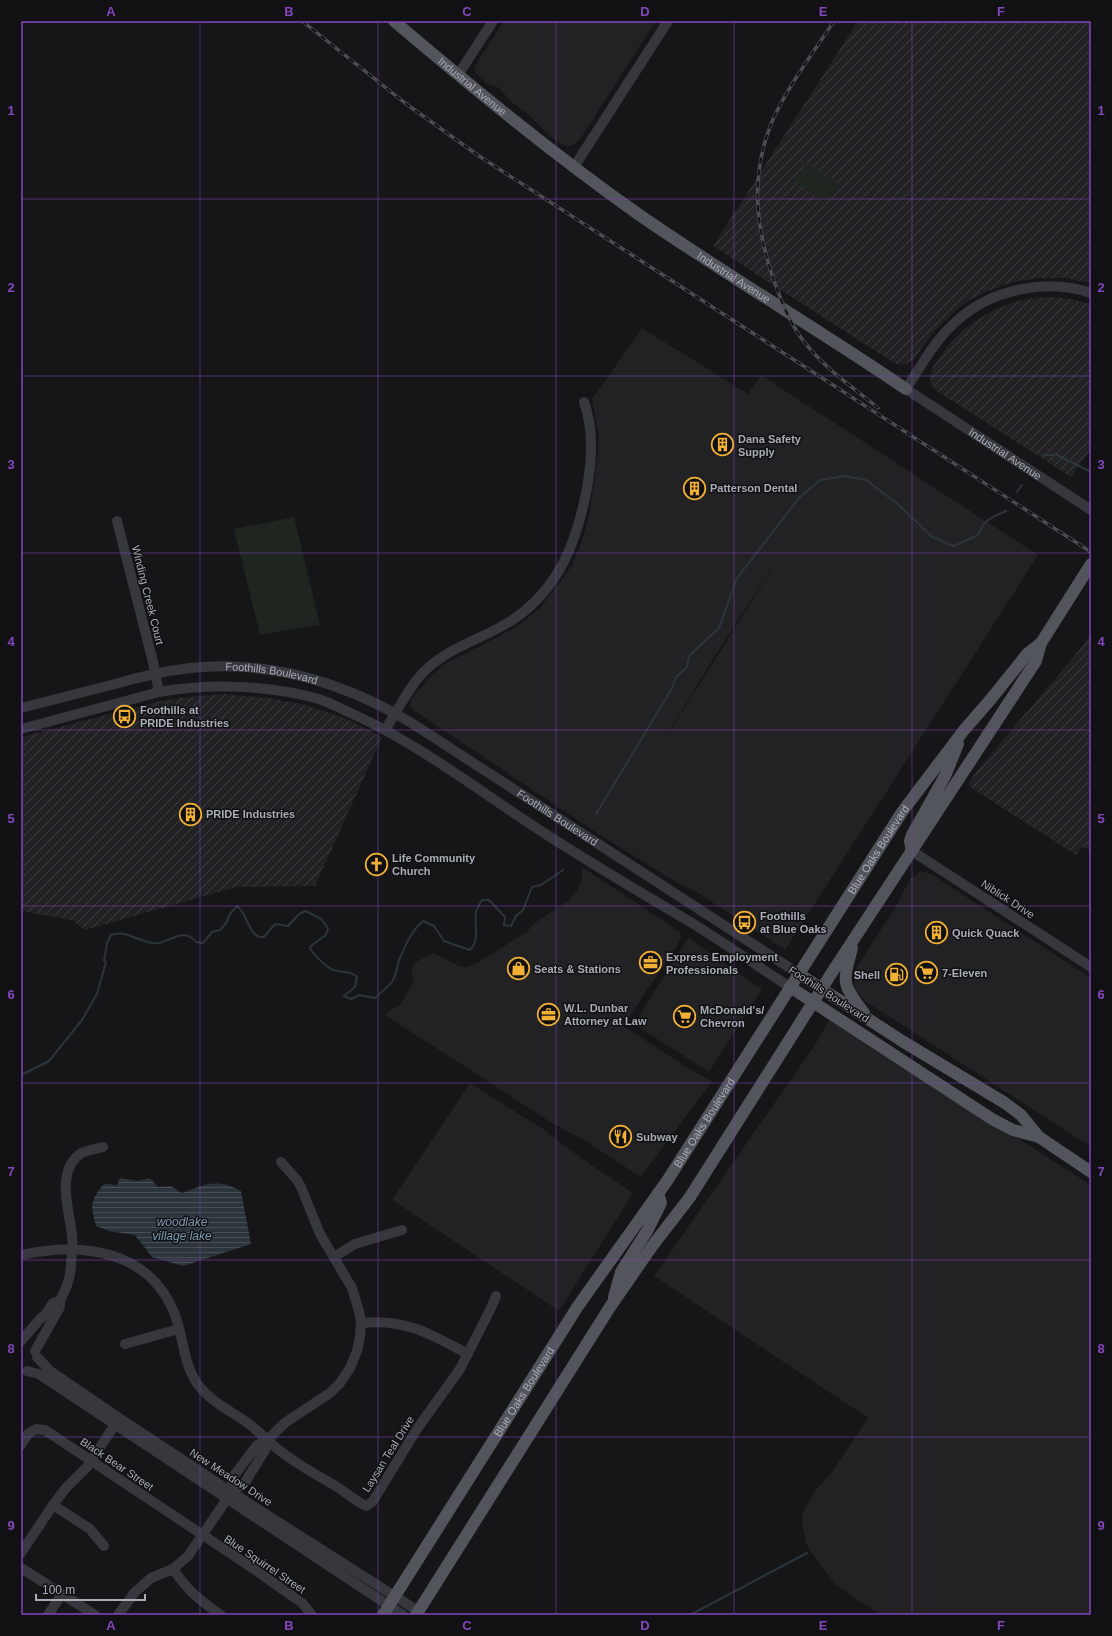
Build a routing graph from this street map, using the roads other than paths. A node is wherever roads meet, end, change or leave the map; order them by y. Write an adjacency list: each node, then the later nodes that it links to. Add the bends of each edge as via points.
1 (394, 21): 4 (main road, Industrial Avenue)
2 (493, 21): 4 (street)
3 (668, 21): 5 (street)
4 (458, 75): 5 (main road, Industrial Avenue)
5 (574, 167): 7 (main road, Industrial Avenue, via 638,214)
6 (1091, 293): 7 (street, via 1064,287 1039,287 1002,294 980,305 959,318 936,342)
7 (906, 389): 9 (street, Industrial Avenue)
8 (584, 402): 18 (street, via 589,418 592,449 582,512 564,563 539,597 515,618 429,666 418,678)
9 (1091, 510)
10 (117, 521): 13 (street, Winding Creek Court)
11 (1091, 564): 12 (main road, Blue Oaks Boulevard)
12 (1041, 643): 21 (main road, Blue Oaks Boulevard, via 1027,654); 22 (main road, Blue Oaks Boulevard, via 1036,660)
13 (155, 674): 14 (street, Winding Creek Court); 15 (street, Foothills Boulevard); 18 (street, Foothills Boulevard, via 211,666 277,671 350,691)
14 (159, 692): 19 (street, Foothills Boulevard); 20 (street, Foothills Boulevard, via 204,687 290,693 321,700)
15 (32, 705): 16 (street, Foothills Boulevard); 17 (street)
16 (21, 708)
17 (21, 712)
18 (396, 714): 20 (street); 25 (street, Foothills Boulevard)
19 (21, 729)
20 (385, 730): 26 (street, Foothills Boulevard, via 603,871 683,917)
21 (964, 730): 22 (main road, via 944,776 912,835); 25 (main road, Blue Oaks Boulevard, via 902,812)
22 (912, 852): 23 (main road, Blue Oaks Boulevard); 24 (street, Niblick Drive)
23 (855, 938): 27 (main road, Blue Oaks Boulevard); 29 (main road, via 846,974 846,985)
24 (1091, 967)
25 (799, 974): 26 (main road, Blue Oaks Boulevard); 27 (main road, Foothills Boulevard)
26 (790, 987): 28 (main road, Foothills Boulevard); 36 (main road, Blue Oaks Boulevard)
27 (822, 989): 28 (main road, Blue Oaks Boulevard); 29 (main road, Foothills Boulevard)
28 (813, 1002): 30 (main road, Foothills Boulevard); 42 (main road, Blue Oaks Boulevard, via 690,1197)
29 (869, 1020): 31 (main road, Foothills Boulevard)
30 (962, 1098): 31 (main road, via 967,1096 991,1110); 32 (main road, Foothills Boulevard, via 1013,1130)
31 (1005, 1103): 32 (main road, Foothills Boulevard, via 1021,1115)
32 (1040, 1137): 35 (main road, Foothills Boulevard)
33 (103, 1147): 38 (street, via 81,1154 73,1160 69,1168 66,1191)
34 (282, 1162): 40 (street, via 301,1187 313,1220)
35 (1091, 1172)
36 (658, 1193): 42 (main road, via 661,1203 621,1272); 65 (main road, Blue Oaks Boulevard, via 578,1306)
37 (402, 1230): 40 (street, via 355,1244)
38 (72, 1250): 39 (street, via 39,1251); 43 (street, via 70,1277 66,1289 59,1301 53,1303); 45 (street, via 112,1254 142,1271 164,1295)
39 (21, 1256)
40 (334, 1257): 44 (street, via 352,1288)
41 (496, 1296): 49 (street)
42 (610, 1307): 66 (main road, Blue Oaks Boulevard)
43 (49, 1318): 46 (street, via 40,1319); 48 (street)
44 (361, 1323): 49 (street, via 392,1322 420,1329); 52 (street, via 357,1351 340,1383 330,1393 286,1422)
45 (179, 1329): 47 (street); 52 (street, via 186,1360 192,1376 200,1387 217,1404 250,1425)
46 (21, 1341): 48 (street, New Meadow Drive, via 32,1346)
47 (125, 1344)
48 (36, 1354): 50 (street, via 36,1363); 51 (street, New Meadow Drive, via 50,1371)
49 (468, 1354): 52 (street, Laysan Teal Drive, via 401,1453 373,1501 366,1506 300,1465)
50 (23, 1372): 51 (street, New Meadow Drive, via 39,1374)
51 (117, 1421): 55 (street); 57 (street, New Meadow Drive)
52 (267, 1440): 54 (street, via 256,1445); 56 (street, via 265,1450)
53 (21, 1445): 55 (street, Black Bear Street, via 28,1434 36,1429 45,1430)
54 (246, 1458): 56 (street); 57 (street, via 233,1477)
55 (92, 1460): 58 (street); 59 (street, Black Bear Street)
56 (256, 1465): 57 (street, via 244,1484)
57 (229, 1495): 59 (street); 65 (street, New Meadow Drive)
58 (53, 1505): 60 (street, via 90,1529); 61 (street)
59 (202, 1536): 63 (street, via 188,1556); 71 (street, Blue Squirrel Street, via 302,1603)
60 (104, 1546)
61 (21, 1553)
62 (21, 1568): 64 (street)
63 (173, 1569): 69 (street, via 151,1578 135,1592); 70 (street, via 187,1589)
64 (62, 1594): 67 (street); 68 (street)
65 (389, 1605): 66 (street, New Meadow Drive); 72 (street, New Meadow Drive)
66 (417, 1613)
67 (48, 1615)
68 (95, 1615)
69 (118, 1615)
70 (221, 1615)
71 (312, 1615)
72 (403, 1615)

